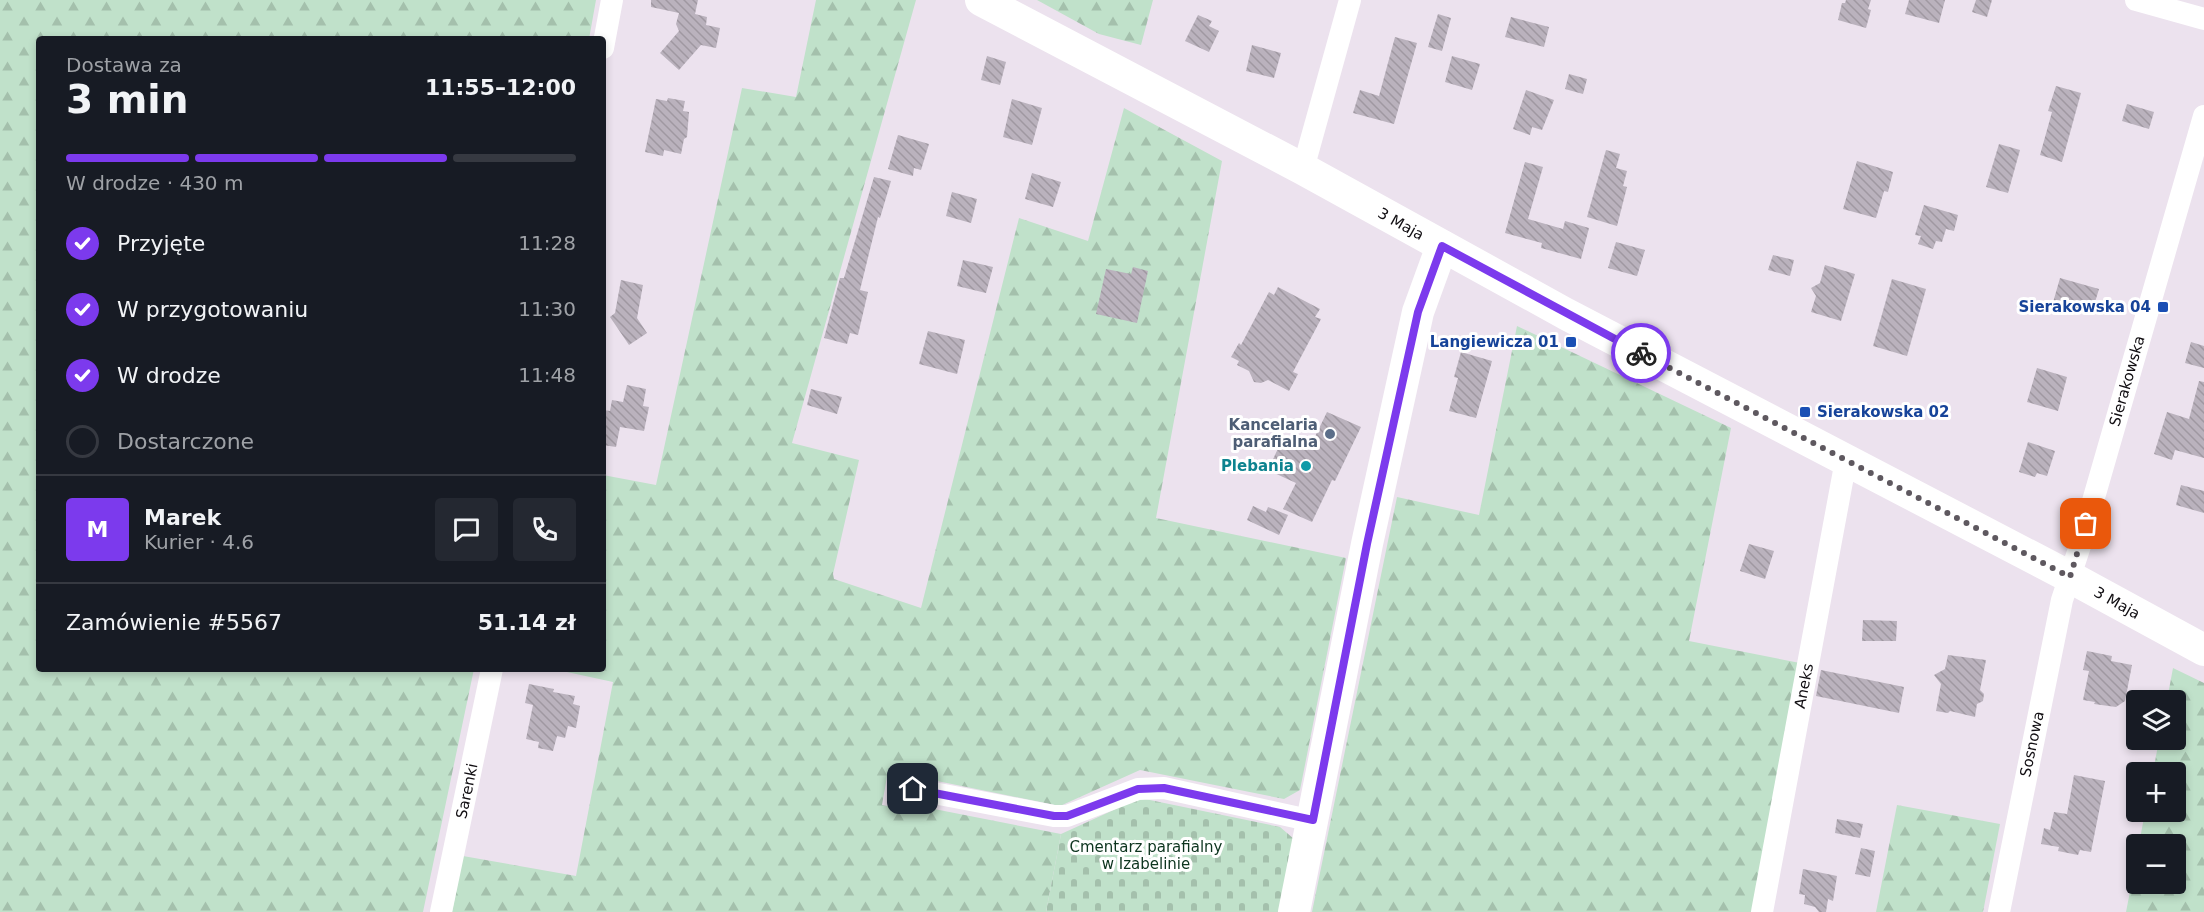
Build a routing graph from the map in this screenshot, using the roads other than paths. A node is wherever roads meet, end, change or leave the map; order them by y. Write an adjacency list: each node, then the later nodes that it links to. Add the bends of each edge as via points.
1 (612, 0): 6 (street)
2 (981, 0): 8 (street, 3 Maja)
3 (1350, 0): 8 (street)
4 (2136, 0): 5 (street)
5 (2204, 19)
6 (605, 36)
7 (2204, 116): 11 (street, Sierakowska)
8 (1303, 169): 9 (street, 3 Maja)
9 (1442, 246): 10 (street, 3 Maja); 15 (street, via 1415,324)
10 (1846, 460): 11 (street, 3 Maja); 18 (street, Aneks)
11 (2070, 577): 12 (street, 3 Maja); 19 (street, Sosnowa, via 2062,600)
12 (2204, 650)
13 (491, 672): 16 (street, Sarenki)
14 (913, 789): 15 (street, via 1067,816 1138,789 1164,788)
15 (1313, 820): 17 (street)
16 (441, 912)
17 (1294, 912)
18 (1762, 912)
19 (1999, 912)

